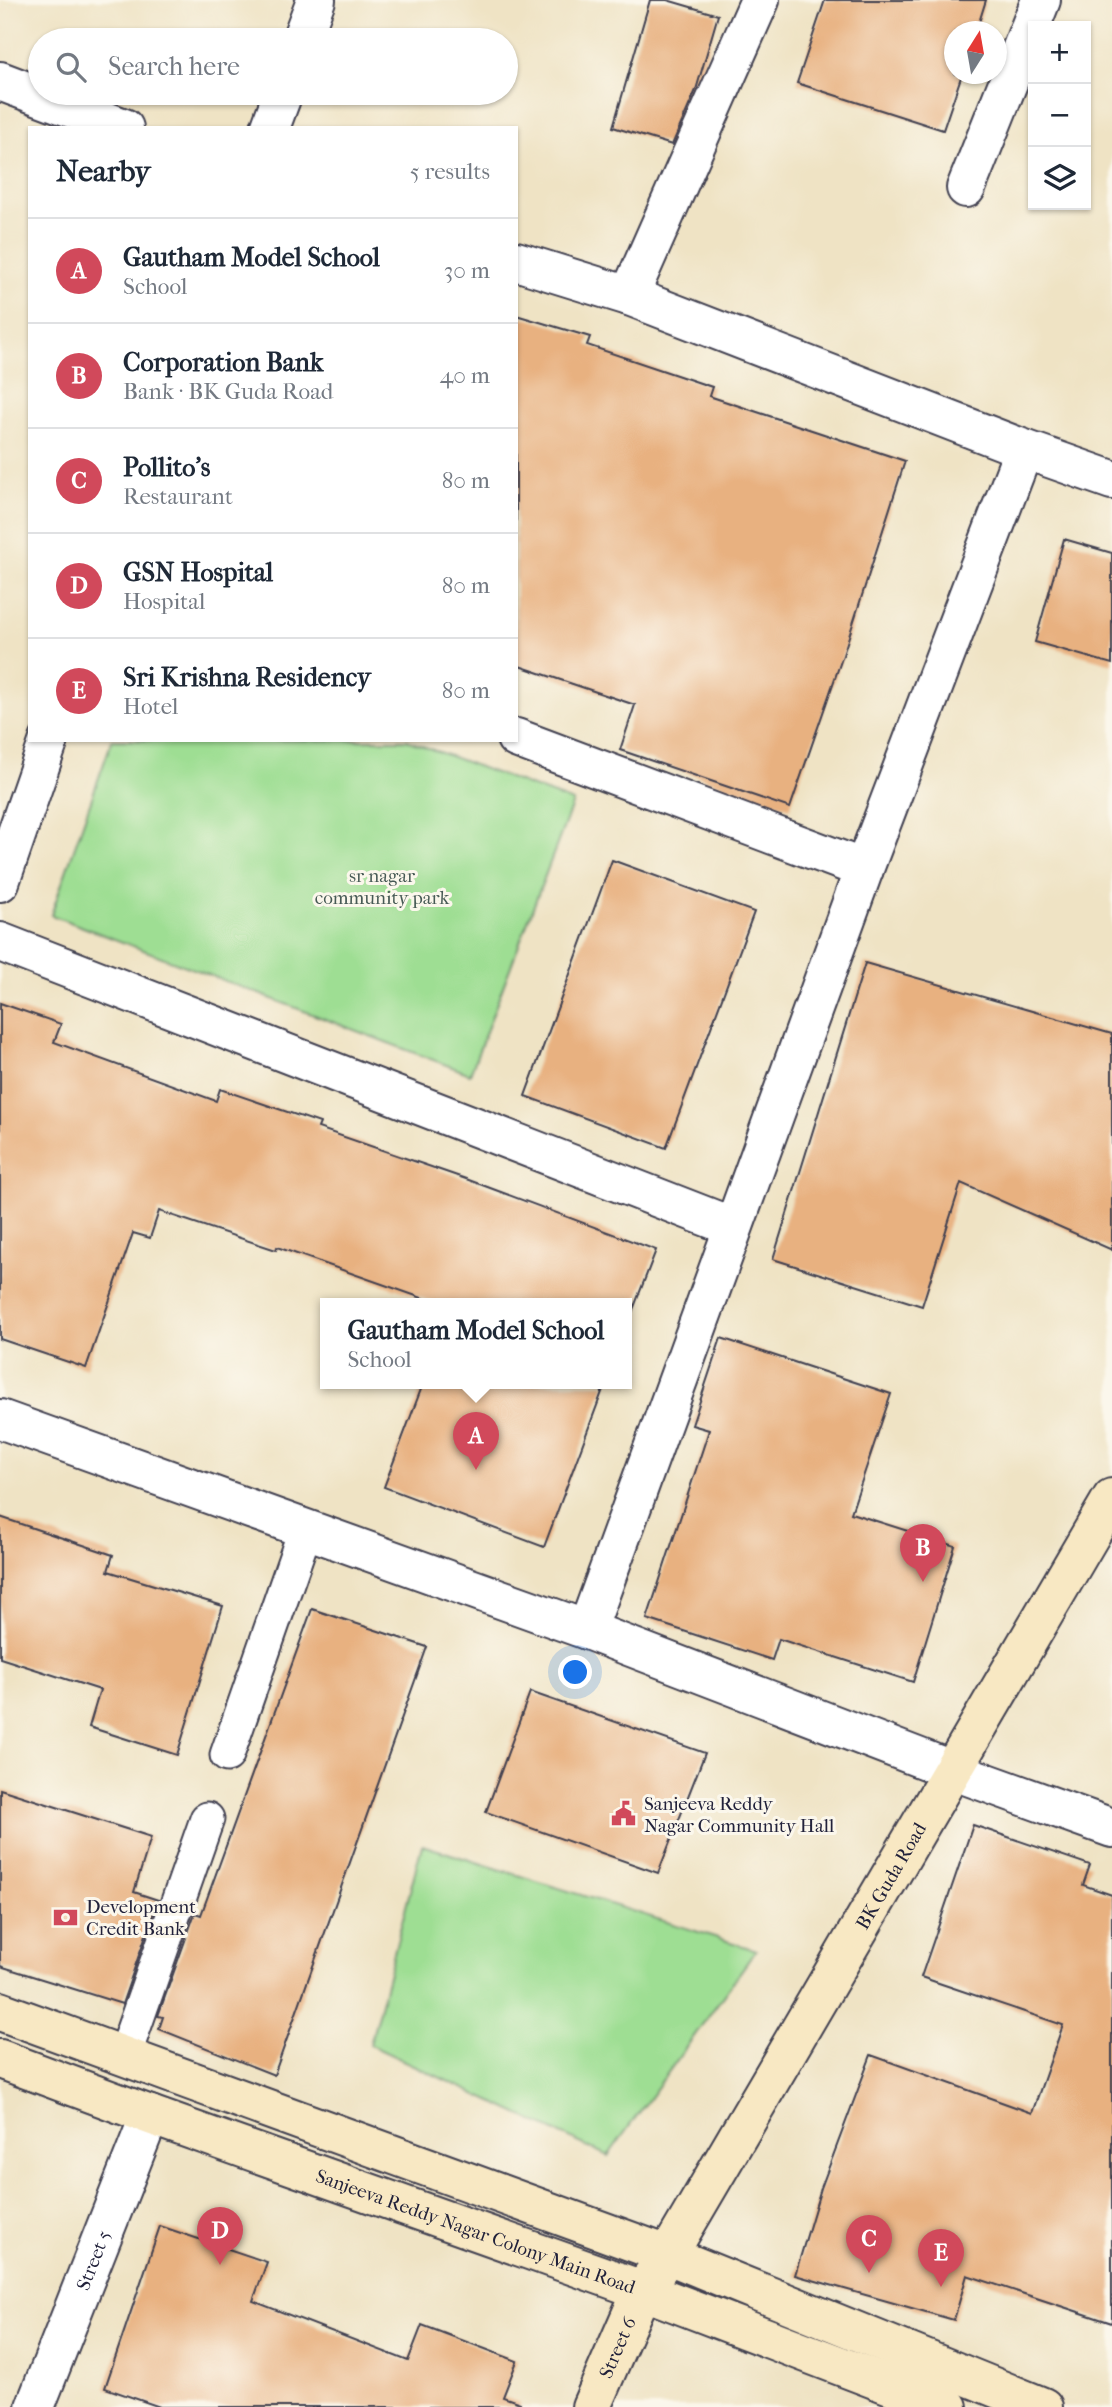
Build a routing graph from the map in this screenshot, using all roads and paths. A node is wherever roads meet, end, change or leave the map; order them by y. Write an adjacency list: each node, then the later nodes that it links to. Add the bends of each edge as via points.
1 (316, 0): 4 (street)
2 (760, 0): 13 (street)
3 (1041, 0): 11 (street)
4 (306, 28)
5 (0, 81): 6 (street)
6 (28, 92)
7 (63, 105): 9 (street)
8 (279, 105): 10 (street)
9 (119, 126)
10 (271, 126)
11 (967, 188)
12 (518, 262): 13 (street)
13 (629, 296): 14 (street)
14 (1024, 449): 15 (street); 18 (street)
15 (1112, 480)
16 (518, 739): 18 (street)
17 (48, 742): 19 (street)
18 (864, 869): 21 (street)
19 (0, 882)
20 (0, 942): 21 (street)
21 (733, 1227): 25 (street)
22 (0, 1419): 24 (street)
23 (1112, 1498): 27 (main road, BK Guda Road)
24 (306, 1528): 25 (street); 26 (lane)
25 (587, 1630): 27 (street)
26 (227, 1755)
27 (954, 1772): 29 (street); 34 (main road, BK Guda Road)
28 (207, 1819): 31 (lane)
29 (1112, 1828)
30 (0, 2011): 31 (main road)
31 (124, 2056): 34 (main road)
32 (0, 2059): 33 (main road, Sanjeeva Reddy Nagar Colony Main Road)
33 (150, 2115): 35 (main road, Sanjeeva Reddy Nagar Colony Main Road); 36 (street, Street 5)
34 (668, 2255): 35 (main road, Street 6); 39 (main road)
35 (642, 2290): 37 (main road, Street 6); 38 (main road, Sanjeeva Reddy Nagar Colony Main Road)
36 (35, 2407)
37 (591, 2407)
38 (948, 2407)
39 (1043, 2407)

